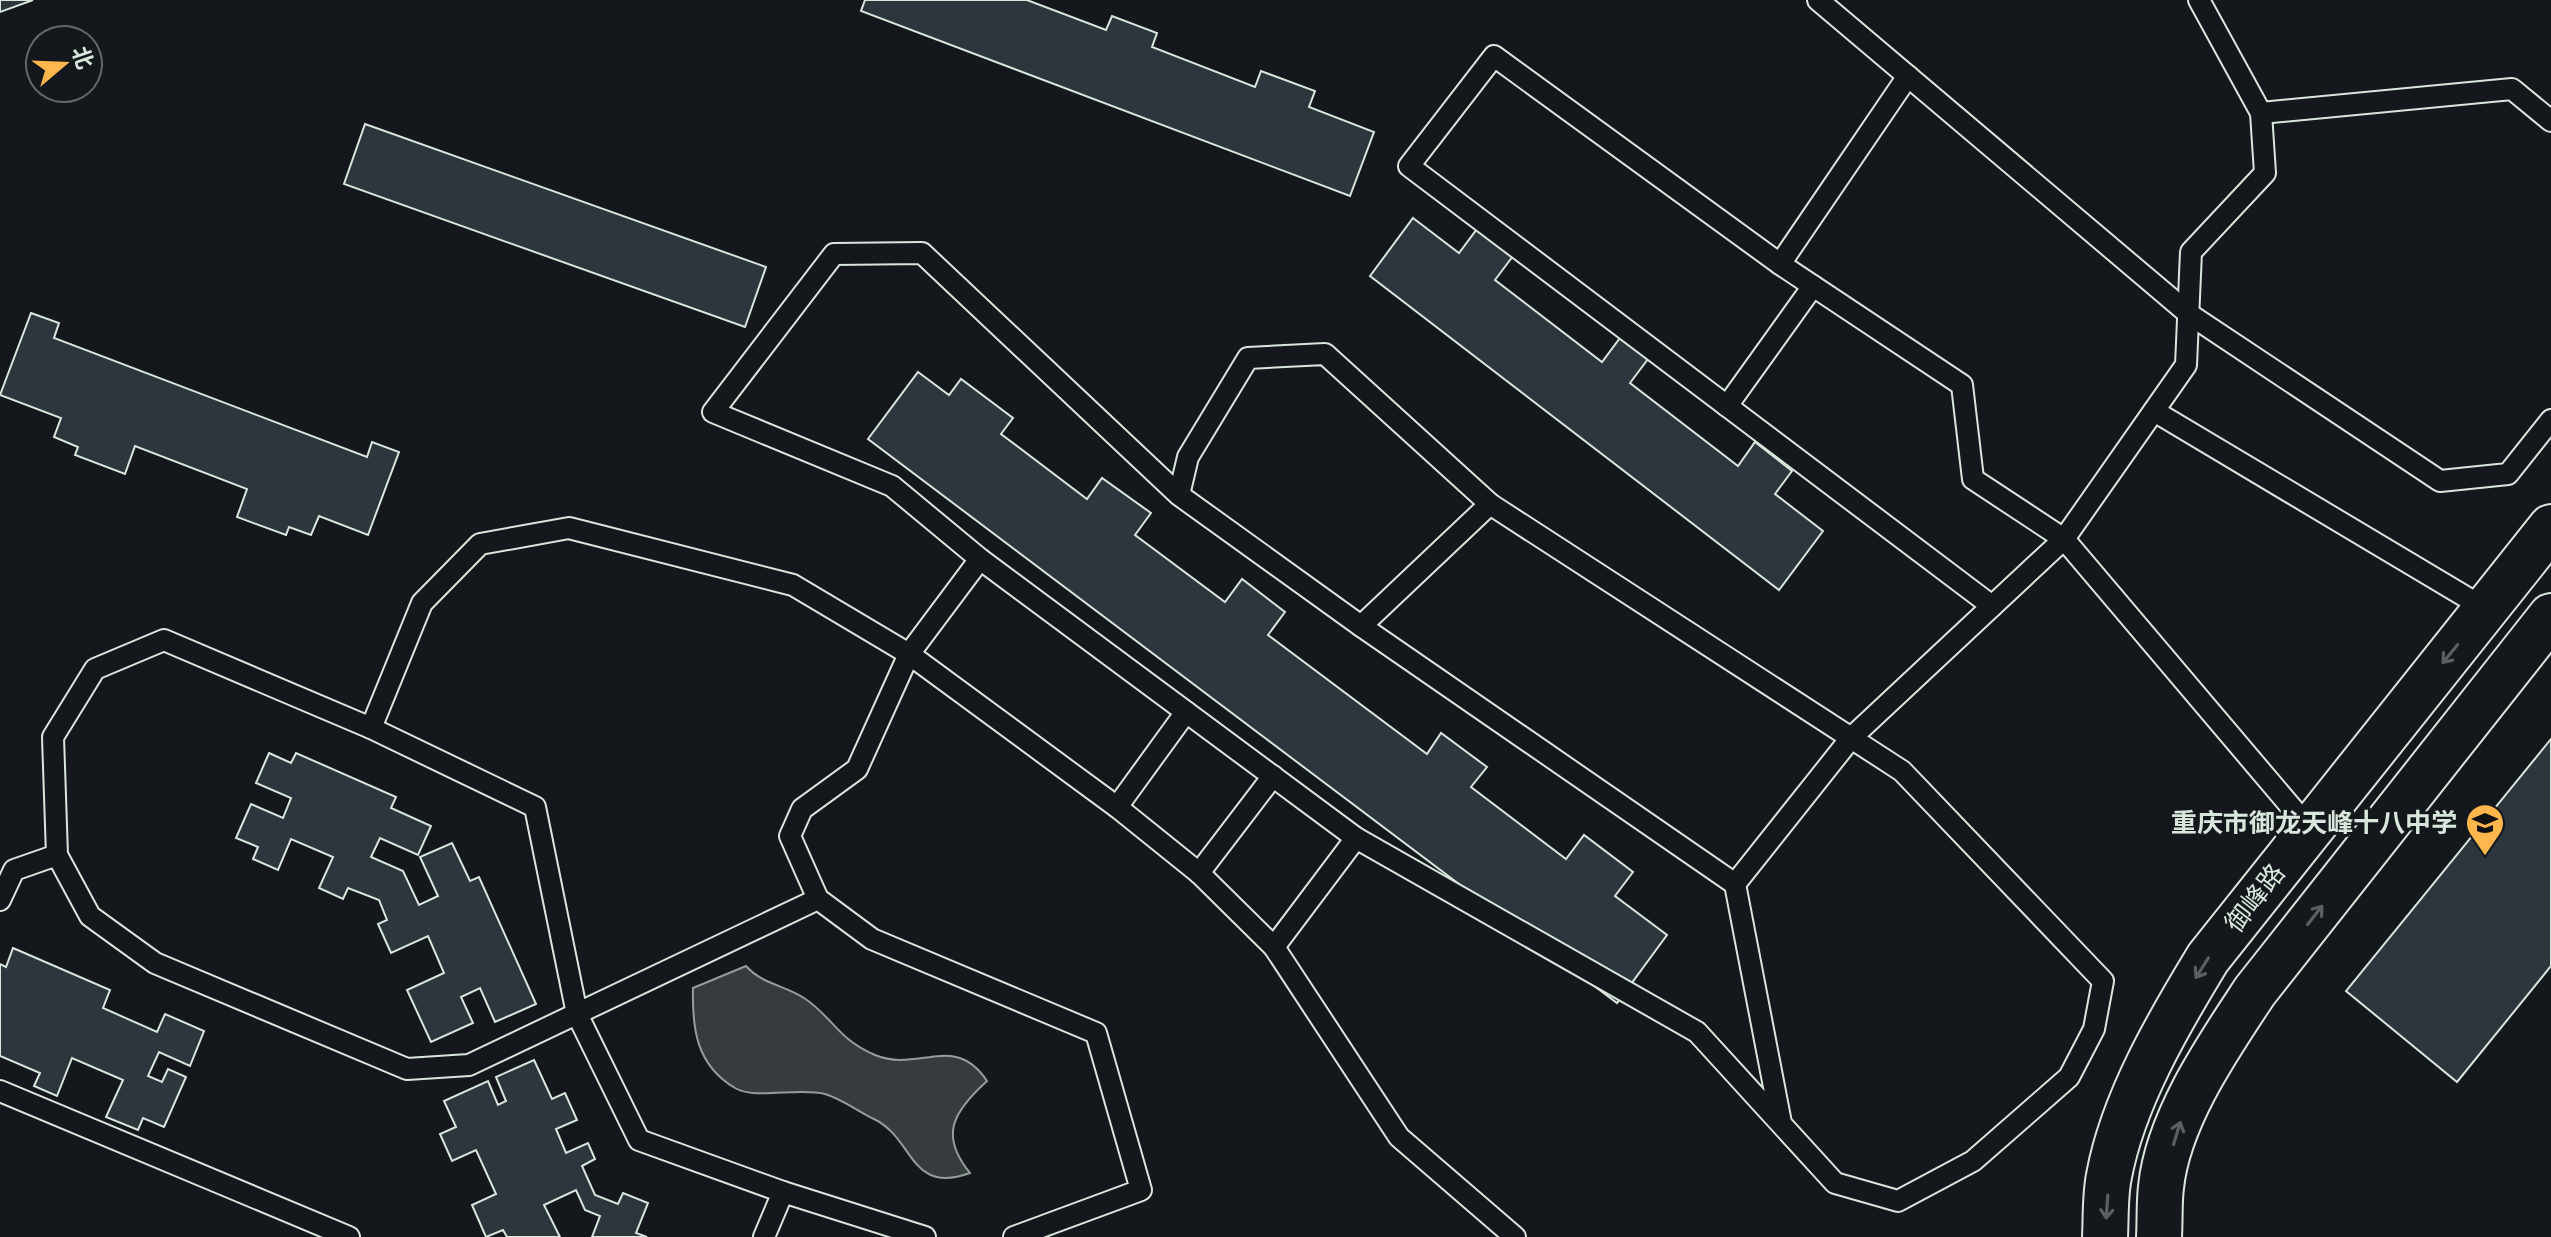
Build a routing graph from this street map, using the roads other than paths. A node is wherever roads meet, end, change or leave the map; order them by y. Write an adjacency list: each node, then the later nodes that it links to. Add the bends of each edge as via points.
1 (1818, 0): 3 (lane)
2 (2199, 0): 4 (lane)
3 (1908, 76): 6 (lane); 8 (lane)
4 (2261, 113): 5 (lane, via 2512,89); 8 (lane, via 2265,173 2191,252)
5 (2551, 121)
6 (1780, 264): 7 (lane); 9 (lane, via 1494,56 1409,166)
7 (1813, 286): 9 (lane); 15 (lane, via 1962,385 1973,479)
8 (2189, 314): 10 (lane, via 2186,365); 11 (lane, via 2440,481 2508,474)
9 (1727, 406): 17 (lane)
10 (2154, 411): 15 (lane); 18 (lane)
11 (2551, 420)
12 (1179, 495): 13 (lane, via 1188,457 1248,358 1325,354); 16 (lane, via 922,253 834,254 713,412 892,486); 20 (lane)
13 (1490, 504): 20 (lane); 24 (lane)
14 (2551, 527): 18 (street, 御峰路)
15 (2064, 539): 17 (lane); 27 (lane)
16 (980, 559): 21 (lane); 22 (lane)
17 (1992, 606): 24 (lane)
18 (2486, 609): 27 (street, 御峰路, one-way to 27)
19 (2551, 616): 45 (street, one-way to 19, via 2161,1184 2183,1111 2213,1054 2255,991)
20 (1361, 626): 31 (lane)
21 (909, 654): 23 (lane, via 793,585 569,528 480,544 422,603); 26 (lane); 32 (lane, via 857,769 802,809 790,836)
22 (1186, 712): 25 (lane); 26 (lane)
23 (371, 728): 29 (lane, via 164,640 95,669 53,737); 35 (lane, via 535,807)
24 (1851, 738): 31 (lane); 37 (lane, via 1902,771 2103,981 2094,1029 2069,1077 1973,1161 1898,1201 1835,1183)
25 (1273, 776): 28 (lane); 30 (lane)
26 (1117, 807): 30 (lane)
27 (2309, 828): 44 (street, 御峰路, one-way to 44, via 2208,958 2167,1026 2137,1091 2109,1175)
28 (1356, 838): 34 (lane); 37 (lane, via 1697,1032)
29 (57, 855): 33 (lane, via 14,870); 35 (lane, via 90,916 155,963 407,1069 469,1065)
30 (1199, 873): 34 (lane)
31 (1735, 884): 37 (lane)
32 (818, 899): 35 (lane); 42 (lane, via 872,939 1096,1033 1141,1190)
33 (0, 900)
34 (1274, 947): 43 (lane, via 1399,1137)
35 (577, 1014): 38 (lane, via 639,1140)
36 (0, 1091): 39 (lane)
37 (1781, 1123)
38 (783, 1192): 40 (lane); 41 (lane)
39 (349, 1237)
40 (764, 1237)
41 (925, 1237)
42 (1014, 1237)
43 (1515, 1237)
44 (2105, 1237)
45 (2159, 1237)

